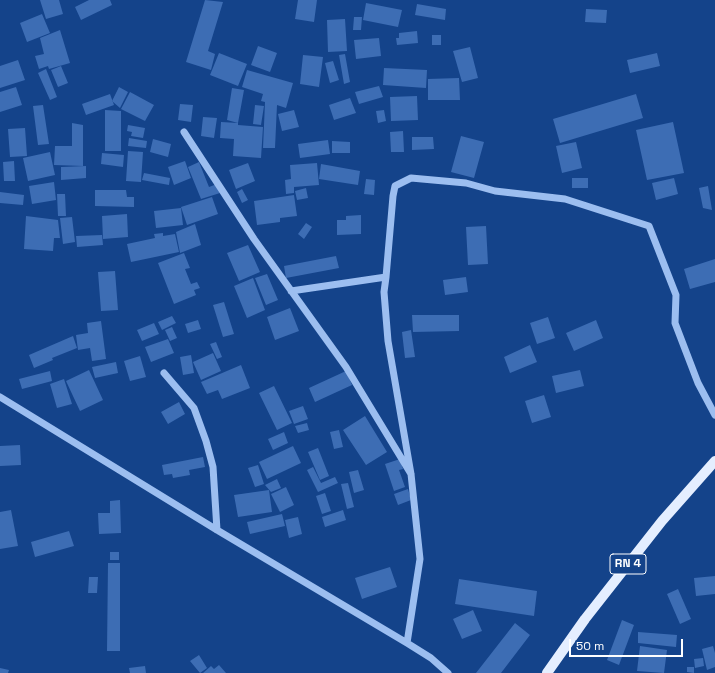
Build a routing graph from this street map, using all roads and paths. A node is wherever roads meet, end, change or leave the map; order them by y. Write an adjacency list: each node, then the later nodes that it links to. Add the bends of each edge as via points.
1 (184, 132): 3 (street, via 254,239)
2 (386, 277): 3 (street); 6 (street, via 395,186 411,178 466,183 495,191 564,199 649,226 676,295 675,323 698,382); 8 (street, via 384,292 388,341)
3 (291, 290): 8 (street, via 346,367)
4 (164, 373): 9 (street, via 194,408 206,441 213,467)
5 (0, 398): 9 (street)
6 (715, 415)
7 (715, 461): 12 (main road, RN 4, via 662,521 585,619)
8 (411, 474): 10 (street, via 420,559)
9 (216, 530): 10 (street)
10 (408, 643): 11 (street)
11 (448, 673)
12 (547, 673)

